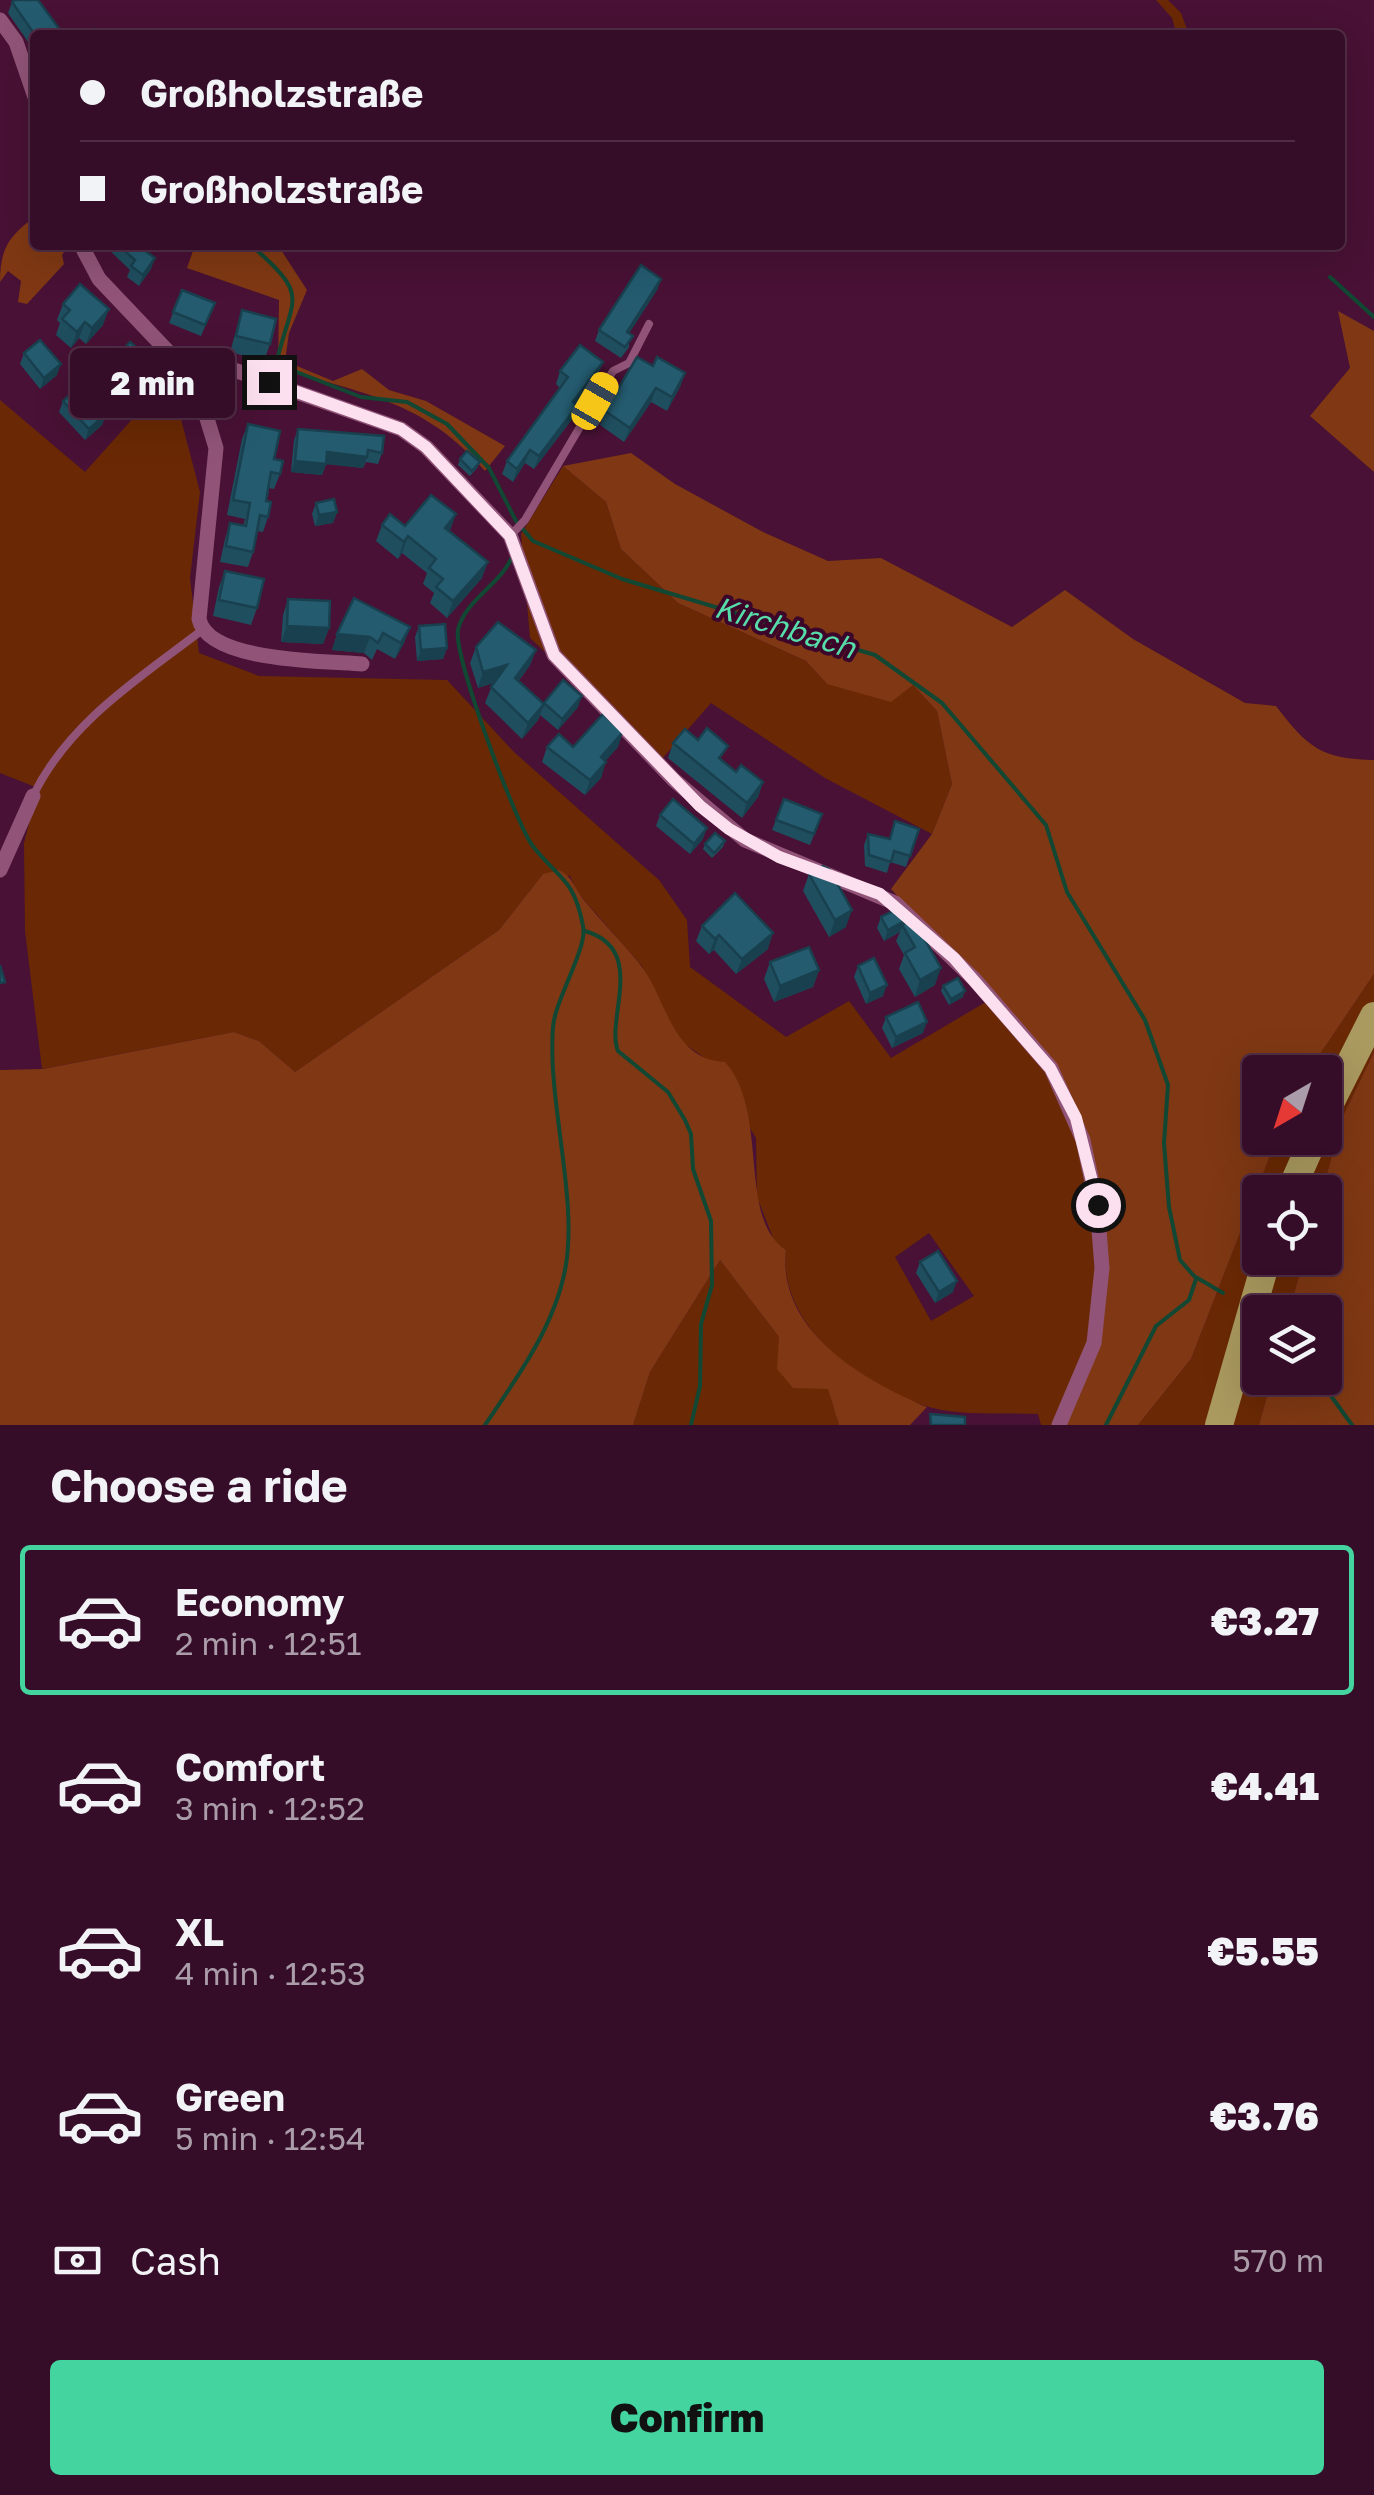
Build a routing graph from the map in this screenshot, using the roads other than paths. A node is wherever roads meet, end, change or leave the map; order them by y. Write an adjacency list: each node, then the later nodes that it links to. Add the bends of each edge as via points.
1 (0, 20): 2 (street)
2 (30, 83)
3 (84, 250): 5 (street, via 99,278)
4 (649, 324): 6 (lane)
5 (174, 358): 6 (street, via 203,359 401,429); 7 (street, via 201,399 216,448)
6 (510, 536): 14 (street, via 554,655 674,780 745,840 895,903 1050,1068 1083,1140 1098,1205 1102,1268 1094,1343)
7 (201, 631): 8 (street, via 266,656); 9 (lane, via 81,727)
8 (362, 664)
9 (33, 796): 10 (street)
10 (0, 870)
11 (1374, 1016): 12 (highway)
12 (1342, 1079)
13 (1262, 1275): 15 (highway)
14 (1059, 1425)
15 (1219, 1425)

